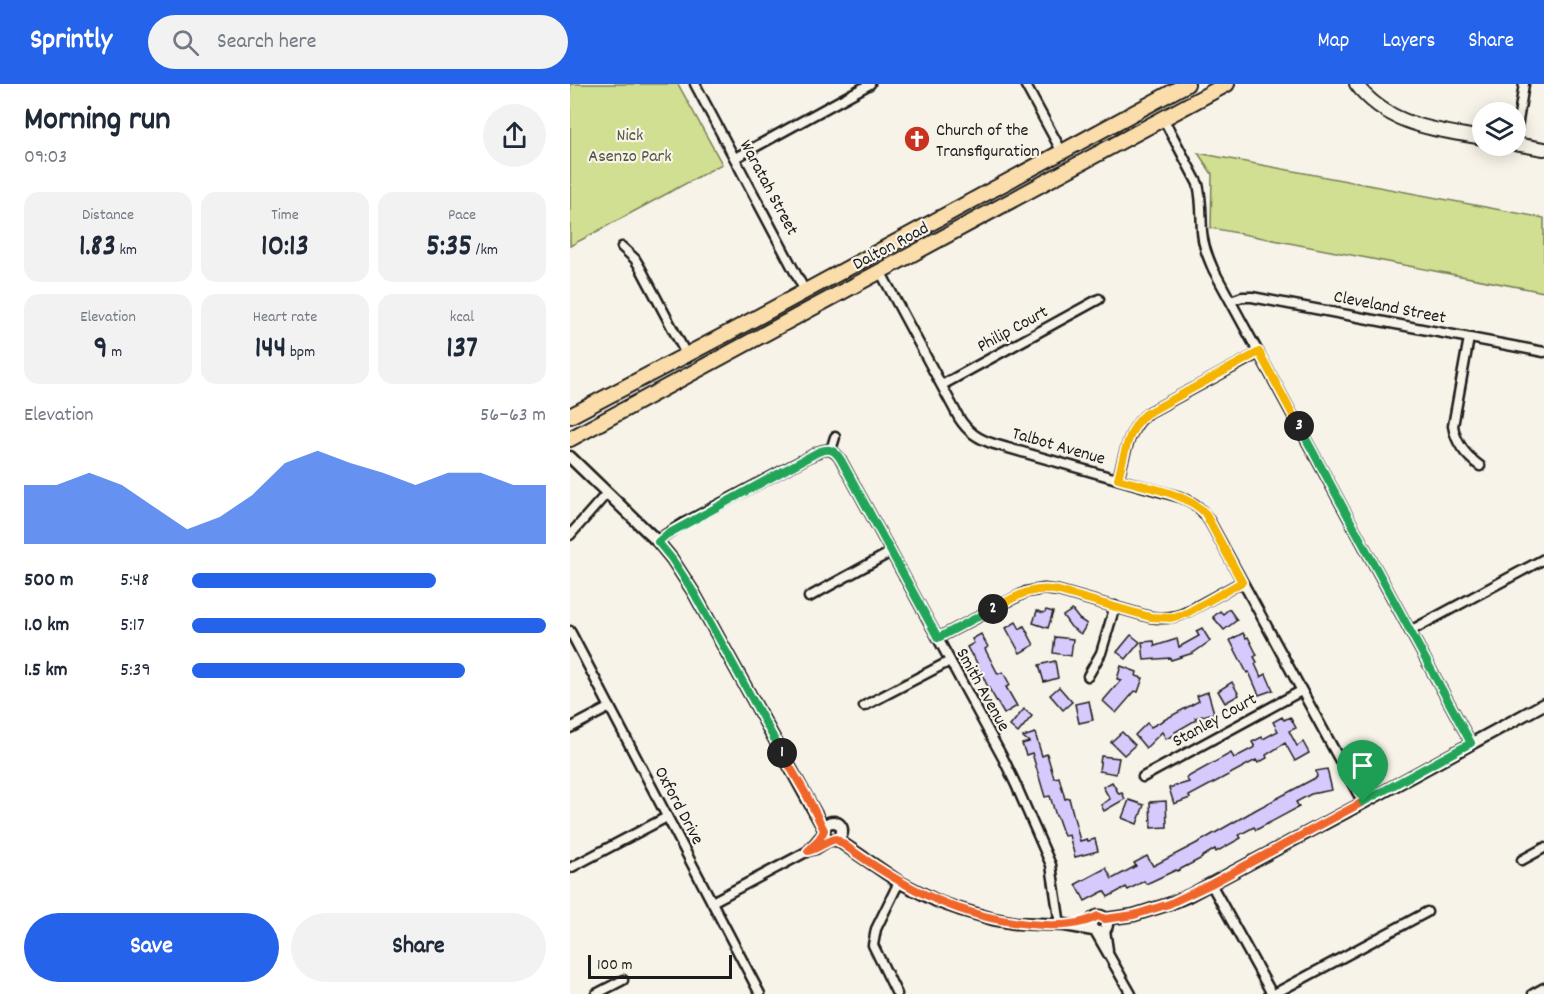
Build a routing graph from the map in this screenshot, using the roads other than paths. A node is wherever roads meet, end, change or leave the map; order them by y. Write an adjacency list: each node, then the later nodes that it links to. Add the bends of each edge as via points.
1 (695, 84): 14 (street, Waratah Street)
2 (1025, 84): 13 (street)
3 (1187, 84): 13 (main road, Dalton Road)
4 (1227, 84): 9 (main road, Dalton Road)
5 (1356, 84): 10 (main road, via 1380,108 1398,118)
6 (1524, 84): 8 (street)
7 (865, 85): 14 (street)
8 (1521, 102)
9 (1163, 118): 16 (main road, Dalton Road); 19 (street, via 1198,184 1207,256)
10 (1472, 136)
11 (1526, 145): 12 (main road)
12 (1544, 149)
13 (1062, 152): 17 (main road, Dalton Road)
14 (735, 158): 17 (street, Waratah Street)
15 (622, 246): 24 (street, via 641,269)
16 (880, 271): 20 (main road, Dalton Road); 25 (street, Talbot Avenue)
17 (805, 291): 20 (main road, Waratah Street); 24 (main road, Dalton Road)
18 (1099, 299): 25 (street, Philip Court)
19 (1231, 302): 21 (street, Cleveland Street, via 1252,297); 22 (street)
20 (814, 307): 28 (main road, Dalton Road)
21 (1469, 338): 23 (street, Cleveland Street); 31 (street, via 1453,426 1465,455)
22 (1259, 352): 32 (street, via 1141,418); 42 (street)
23 (1544, 352)
24 (686, 354): 26 (main road, Dalton Road)
25 (942, 385): 32 (street, Talbot Avenue, via 964,426 976,437)
26 (570, 416)
27 (835, 437): 29 (street)
28 (570, 439)
29 (831, 450): 35 (street, via 823,449 684,523); 36 (street, Smith Avenue, via 841,460)
30 (570, 458): 33 (street)
31 (1480, 466)
32 (1118, 479): 38 (street, Talbot Avenue, via 1197,505)
33 (607, 493): 34 (street); 35 (street)
34 (570, 535)
35 (658, 542): 55 (street, via 694,593 787,763)
36 (891, 552): 39 (street); 43 (street, Smith Avenue)
37 (1544, 559): 42 (street)
38 (1242, 582): 40 (street, via 1171,618 1150,617); 46 (street, Talbot Avenue)
39 (809, 597)
40 (1114, 606): 43 (street, via 1036,589); 45 (street, via 1101,653)
41 (570, 631): 49 (street, Oxford Drive)
42 (1410, 631): 51 (street)
43 (938, 638): 44 (street, Smith Avenue)
44 (950, 661): 48 (street); 63 (street, Smith Avenue, via 1004,760 1049,859)
45 (1088, 676)
46 (1301, 690): 52 (street, Stanley Court); 53 (street, Talbot Avenue)
47 (1544, 704): 51 (street)
48 (864, 706)
49 (610, 707): 50 (street); 54 (street, Oxford Drive)
50 (570, 728)
51 (1471, 743): 53 (street)
52 (1143, 777)
53 (1363, 802): 60 (street)
54 (667, 817): 58 (street); 61 (street, Oxford Drive)
55 (832, 832): 59 (street); 61 (street, via 816,849)
56 (1544, 848): 57 (street)
57 (1522, 860)
58 (570, 868)
59 (899, 882): 63 (street, via 939,902 978,915); 69 (street, via 876,929 873,945)
60 (1211, 884): 64 (street, via 1169,904); 71 (street)
61 (712, 902): 68 (street, Oxford Drive)
62 (1427, 912): 71 (street)
63 (1063, 925): 64 (street)
64 (1100, 926): 70 (street, via 1109,953)
65 (623, 980): 67 (street)
66 (1544, 988): 72 (street)
67 (596, 994)
68 (760, 994)
69 (897, 994)
70 (1131, 994)
71 (1273, 994)
72 (1533, 994)

